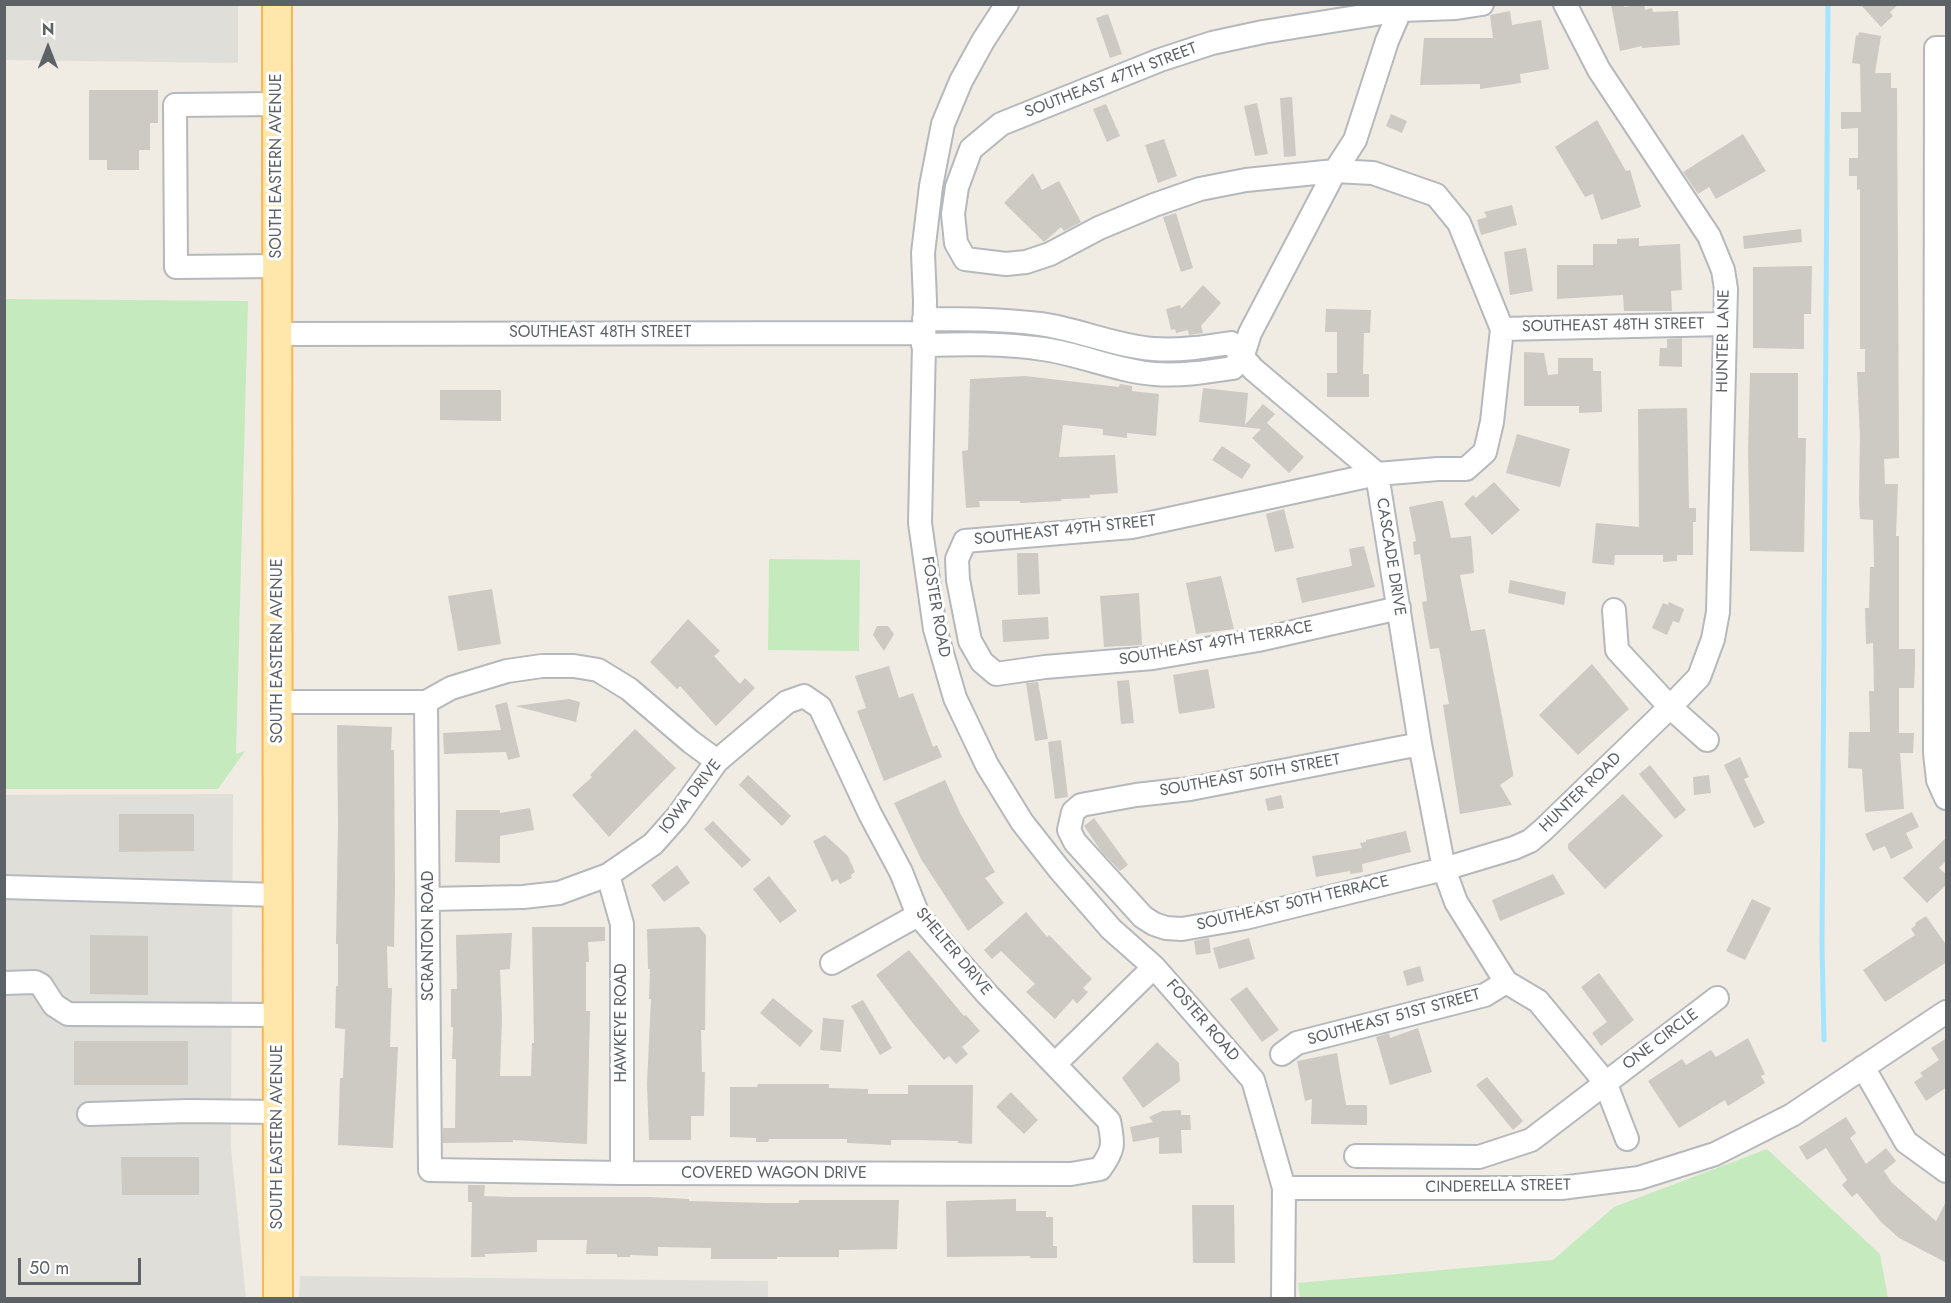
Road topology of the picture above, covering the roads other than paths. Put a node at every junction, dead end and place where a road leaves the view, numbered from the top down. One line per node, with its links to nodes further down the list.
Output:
1 (277, 4): 7 (main road, SOUTH EASTERN AVENUE)
2 (1007, 4): 12 (street, FOSTER ROAD)
3 (1482, 4): 5 (street, SOUTHEAST 47TH STREET)
4 (1565, 4): 10 (street, HUNTER LANE)
5 (1402, 7): 8 (street); 8 (street, SOUTHEAST 47TH STREET)
6 (1942, 48): 26 (street)
7 (277, 104): 9 (main road, SOUTH EASTERN AVENUE); 9 (street)
8 (1335, 171): 11 (street); 14 (street)
9 (277, 266): 13 (main road, SOUTH EASTERN AVENUE)
10 (1724, 324): 11 (street, SOUTHEAST 48TH STREET); 22 (street, HUNTER LANE)
11 (1502, 329): 15 (street)
12 (924, 332): 13 (street, SOUTHEAST 48TH STREET); 14 (street, SOUTHEAST 48TH STREET); 35 (street, FOSTER ROAD)
13 (277, 334): 20 (main road, SOUTH EASTERN AVENUE)
14 (1243, 355): 15 (street, CASCADE DRIVE)
15 (1377, 474): 16 (street, CASCADE DRIVE); 18 (street, SOUTHEAST 49TH STREET)
16 (1399, 608): 18 (street, SOUTHEAST 49TH TERRACE); 24 (street, CASCADE DRIVE)
17 (1614, 610): 22 (street)
18 (996, 674)
19 (804, 696): 25 (street, IOWA DRIVE); 33 (street, SHELTER DRIVE)
20 (278, 702): 21 (street); 31 (main road, SOUTH EASTERN AVENUE)
21 (426, 702): 25 (street); 32 (street, SCRANTON ROAD)
22 (1670, 707): 23 (street); 28 (street, HUNTER ROAD)
23 (1707, 740)
24 (1420, 744): 27 (street, SOUTHEAST 50TH STREET); 28 (street, CASCADE DRIVE)
25 (717, 761): 29 (street, IOWA DRIVE)
26 (1947, 798)
27 (1081, 806): 28 (street, SOUTHEAST 50TH TERRACE)
28 (1444, 869): 36 (street, CASCADE DRIVE)
29 (608, 875): 32 (street, IOWA DRIVE); 52 (street, HAWKEYE ROAD)
30 (4, 887): 31 (street)
31 (278, 895): 40 (main road, SOUTH EASTERN AVENUE)
32 (429, 899): 50 (street, SCRANTON ROAD)
33 (918, 915): 34 (street); 42 (street, SHELTER DRIVE)
34 (832, 963)
35 (1154, 967): 42 (street); 53 (street, FOSTER ROAD)
36 (1506, 982): 41 (street, SOUTHEAST 51ST STREET); 44 (street, CASCADE DRIVE)
37 (4, 983): 40 (street)
38 (1717, 998): 44 (street, ONE CIRCLE)
39 (1947, 1012): 43 (street, CINDERELLA STREET)
40 (278, 1015): 45 (main road, SOUTH EASTERN AVENUE)
41 (1282, 1054)
42 (1055, 1065): 48 (street, SHELTER DRIVE)
43 (1863, 1067): 51 (street); 53 (street, CINDERELLA STREET)
44 (1605, 1082): 47 (street, CASCADE DRIVE); 49 (street, ONE CIRCLE)
45 (278, 1112): 46 (street); 54 (main road, SOUTH EASTERN AVENUE)
46 (89, 1114)
47 (1627, 1139)
48 (1111, 1155): 52 (street, COVERED WAGON DRIVE)
49 (1356, 1156)
50 (430, 1170): 52 (street, COVERED WAGON DRIVE)
51 (1947, 1171)
52 (622, 1173)
53 (1284, 1188): 55 (street, FOSTER ROAD)
54 (278, 1299)
55 (1283, 1299)

